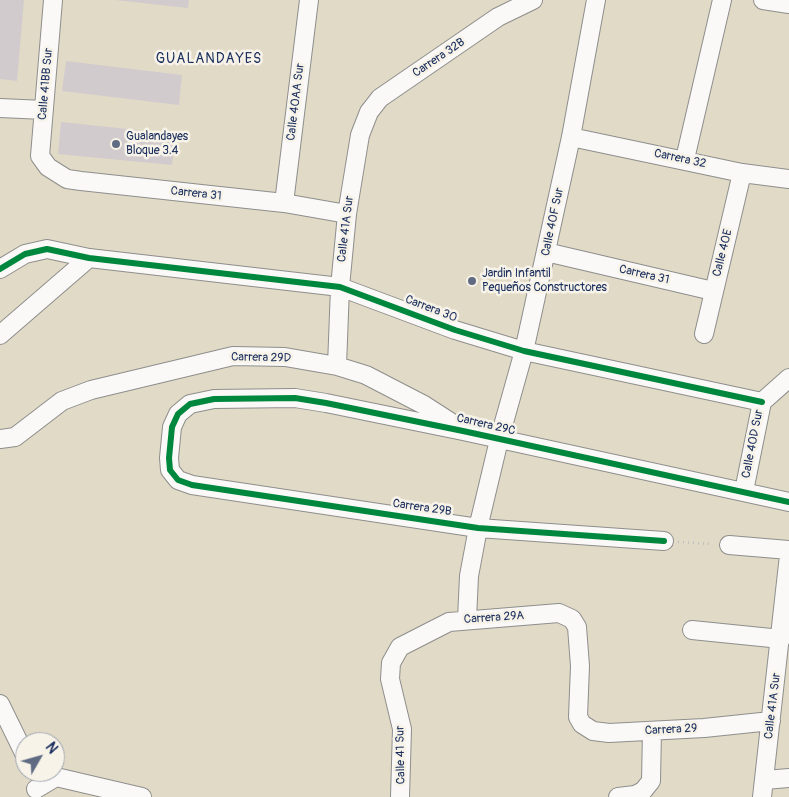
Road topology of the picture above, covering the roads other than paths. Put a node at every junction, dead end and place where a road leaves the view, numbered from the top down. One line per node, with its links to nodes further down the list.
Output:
1 (54, 0): 11 (street, Calle 41BB Sur)
2 (309, 0): 17 (street, Calle 40AA Sur)
3 (533, 0): 8 (street, Carrera 32B)
4 (596, 0): 12 (street, Calle 40F Sur)
5 (722, 0): 13 (street)
6 (763, 0): 7 (street)
7 (789, 4)
8 (498, 9): 9 (street, Carrera 32B)
9 (380, 98): 18 (street, Calle 41A Sur)
10 (0, 108): 11 (street)
11 (44, 110): 14 (street, Calle 41BB Sur)
12 (571, 137): 13 (street, Carrera 32); 19 (street, Calle 40F Sur)
13 (685, 159): 15 (street, Carrera 32)
14 (48, 167): 17 (street, Carrera 31)
15 (742, 173): 16 (street, Carrera 32); 23 (street, Calle 40E)
16 (789, 180)
17 (284, 203): 18 (street, Carrera 31)
18 (347, 214): 22 (street, Calle 41A Sur)
19 (546, 252): 23 (street, Carrera 31); 26 (street, Calle 40F Sur)
20 (89, 258): 21 (street, Carrera 30); 22 (street, Carrera 30); 25 (street)
21 (0, 269)
22 (340, 287): 26 (street, Carrera 30); 27 (street, Calle 41A Sur)
23 (713, 291): 24 (street, Calle 40E)
24 (704, 334)
25 (0, 335)
26 (524, 351): 29 (street, Carrera 30); 32 (street, Calle 40F Sur)
27 (337, 366): 30 (street, Carrera 29D); 31 (street, Carrera 29D)
28 (789, 378): 29 (street, Calle 40D Sur)
29 (762, 402): 34 (street, Calle 40D Sur)
30 (463, 431): 32 (street, Carrera 29C); 33 (street, Carrera 29C)
31 (0, 440)
32 (499, 440): 34 (street, Carrera 29C); 36 (street, Calle 40F Sur)
33 (178, 480): 36 (street, Carrera 29B)
34 (744, 491): 35 (street, Carrera 29C)
35 (789, 502)
36 (478, 528): 37 (street, Carrera 29B); 41 (street, Calle 40F Sur)
37 (664, 541)
38 (729, 545): 39 (street)
39 (789, 550)
40 (789, 555): 43 (street, Calle 41A Sur)
41 (467, 619): 44 (street, Carrera 29A); 46 (street, Carrera 29A)
42 (692, 630): 43 (street)
43 (781, 639): 47 (street, Calle 41A Sur)
44 (394, 655): 56 (street, Calle 41 Sur)
45 (0, 704): 49 (street)
46 (578, 717): 48 (street, Carrera 29)
47 (771, 721): 48 (street, Carrera 29); 54 (street, Calle 41A Sur)
48 (652, 731): 57 (street)
49 (15, 734)
50 (65, 778): 55 (street)
51 (789, 778): 54 (street)
52 (43, 782): 53 (street)
53 (36, 789)
54 (764, 789)
55 (142, 797)
56 (400, 797)
57 (618, 797)

